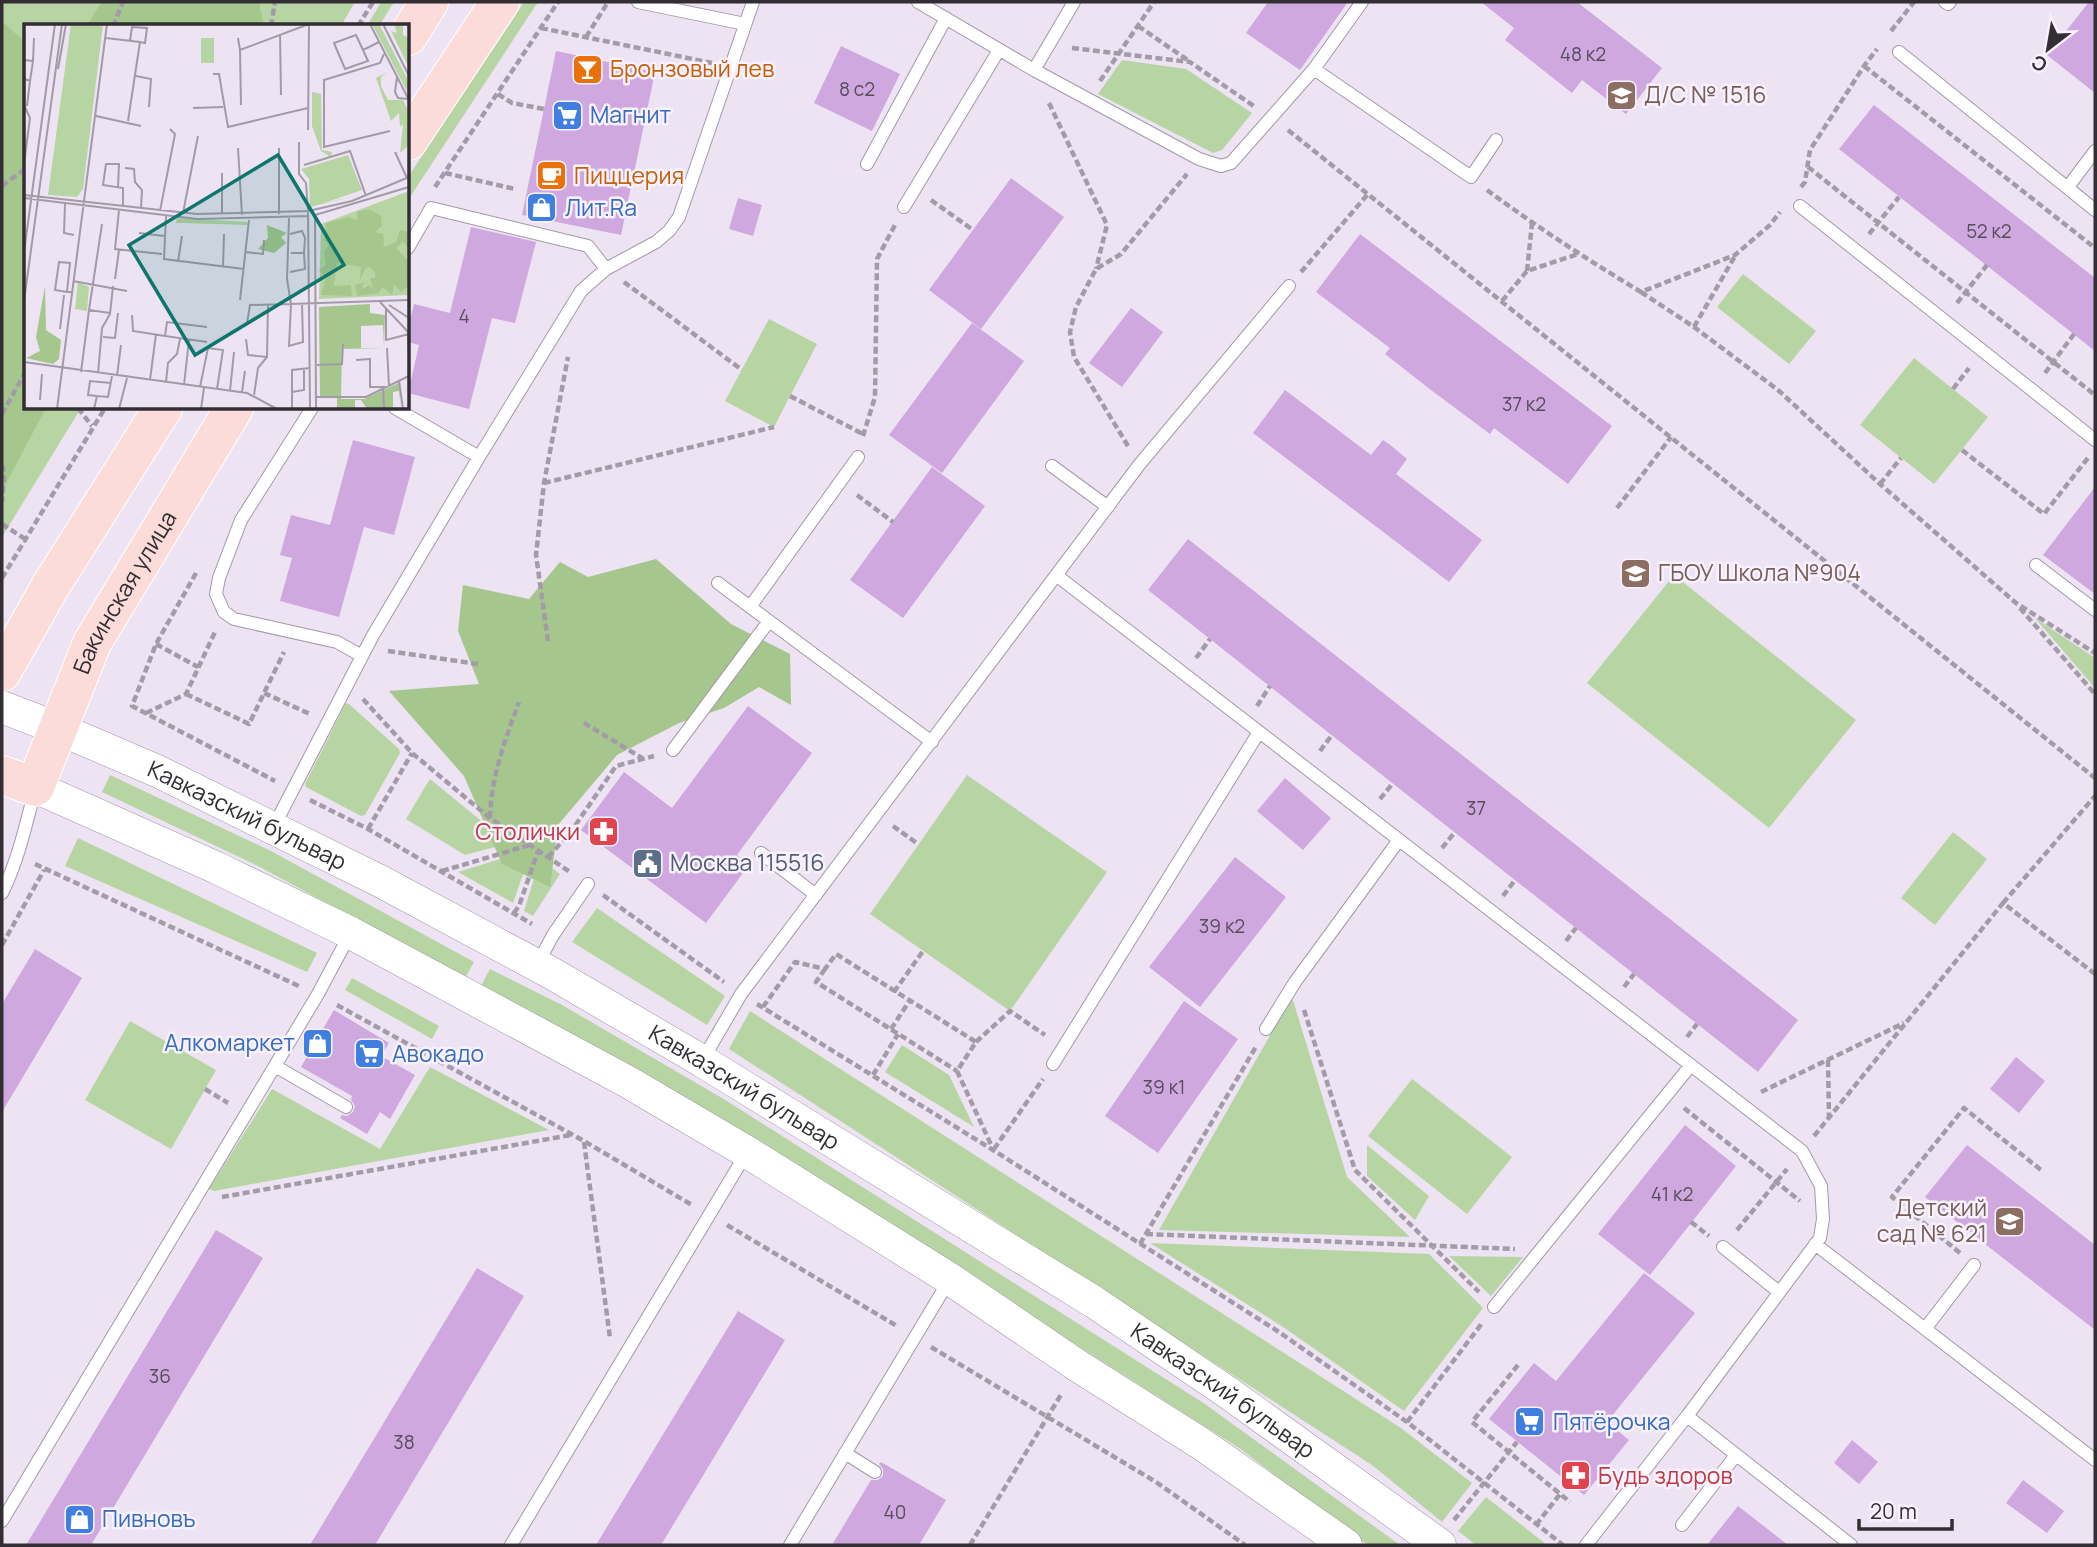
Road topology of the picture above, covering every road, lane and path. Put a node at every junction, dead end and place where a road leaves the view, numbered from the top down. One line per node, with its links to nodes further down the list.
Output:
1 (123, 2): 18 (path)
2 (275, 2): 19 (path)
3 (373, 2): 20 (path)
4 (429, 2): 24 (main road)
5 (500, 2): 41 (main road)
6 (558, 2): 23 (path)
7 (608, 2): 26 (path)
8 (638, 2): 21 (lane)
9 (753, 2): 21 (lane)
10 (918, 2): 17 (lane)
11 (1074, 2): 28 (lane)
12 (1154, 2): 22 (path)
13 (1362, 2): 35 (lane)
14 (1914, 2): 25 (path)
15 (1945, 2): 16 (lane)
16 (1950, 2)
17 (946, 18): 29 (lane); 45 (lane)
18 (115, 24)
19 (271, 24)
20 (359, 24)
21 (745, 24): 34 (lane)
22 (1138, 26): 31 (path); 32 (path)
23 (541, 28): 26 (path); 37 (path)
24 (410, 33)
25 (1889, 34)
26 (586, 37): 34 (path)
27 (1881, 44): 33 (path)
28 (1049, 45): 31 (path); 36 (lane)
29 (999, 50): 36 (lane); 52 (lane)
30 (1899, 52): 51 (lane)
31 (1119, 54): 32 (path); 38 (path)
32 (1190, 62): 40 (path)
33 (1864, 66): 46 (path); 65 (path)
34 (729, 67): 70 (lane)
35 (1314, 69): 40 (lane); 49 (lane)
36 (1034, 70): 38 (lane); 71 (path)
37 (498, 93): 39 (path); 48 (path)
38 (1088, 99): 44 (lane)
39 (544, 109)
40 (1271, 118): 44 (lane); 55 (path)
41 (410, 138)
42 (1496, 140): 49 (lane)
43 (2095, 152): 51 (lane)
44 (1199, 159): 71 (path)
45 (867, 164)
46 (1808, 167): 54 (path); 62 (path)
47 (24, 169): 50 (path)
48 (445, 173): 53 (path); 56 (path)
49 (1471, 177): 61 (path)
50 (2, 186)
51 (2068, 187): 60 (lane)
52 (915, 188): 59 (lane); 63 (path)
53 (516, 189)
54 (1796, 193)
55 (1368, 194): 73 (path); 76 (path)
56 (430, 195)
57 (1899, 197): 62 (path)
58 (1794, 205): 66 (lane); 68 (path)
59 (904, 208): 96 (path)
60 (2095, 210)
61 (1532, 223): 67 (path); 72 (path)
62 (1878, 223): 66 (path); 75 (path)
63 (973, 230)
64 (410, 245): 70 (lane)
65 (2095, 248)
66 (1856, 251): 77 (lane)
67 (1578, 254): 72 (path); 74 (path)
68 (1735, 255): 74 (path); 78 (path)
69 (1987, 265): 75 (path)
70 (606, 269): 82 (path); 101 (lane)
71 (1096, 269): 105 (path)
72 (1527, 271): 76 (path)
73 (1289, 286): 105 (lane)
74 (1642, 292): 78 (path)
75 (1965, 292): 77 (path); 81 (path)
76 (1502, 301): 97 (path)
77 (1943, 320): 84 (lane)
78 (1694, 327): 109 (path)
79 (2074, 334): 81 (path)
80 (570, 346): 108 (path)
81 (2054, 362): 84 (path); 85 (path)
82 (742, 369)
83 (24, 375): 93 (path)
84 (2032, 391): 98 (lane)
85 (2095, 395)
86 (790, 396): 96 (path)
87 (80, 410): 94 (path)
88 (104, 410): 94 (path)
89 (162, 410): 133 (main road)
90 (233, 410): 143 (main road, Бакинская улица)
91 (311, 410): 124 (lane)
92 (398, 410): 101 (lane)
93 (2, 414)
94 (93, 427): 115 (path)
95 (774, 427): 108 (path)
96 (864, 435): 102 (path)
97 (1671, 437): 112 (path); 149 (path)
98 (2095, 440)
99 (2095, 449): 100 (path)
100 (1962, 450)
101 (479, 457): 129 (lane)
102 (858, 457): 107 (lane)
103 (1900, 458): 109 (path)
104 (2, 464): 110 (path)
105 (1139, 464): 111 (lane)
106 (1052, 466): 111 (lane)
107 (839, 482): 113 (path); 122 (lane)
108 (544, 483): 127 (path)
109 (1880, 484): 121 (path)
110 (2, 502)
111 (1108, 507): 118 (lane)
112 (1617, 508)
113 (893, 522)
114 (2, 524): 115 (path)
115 (25, 539): 119 (path)
116 (2036, 565): 123 (lane)
117 (197, 573): 128 (path)
118 (1056, 575): 144 (lane); 145 (lane)
119 (2, 578)
120 (718, 583): 122 (lane)
121 (2016, 603): 130 (path); 137 (path)
122 (750, 607): 125 (lane)
123 (2095, 610)
124 (224, 612): 126 (lane); 132 (path)
125 (769, 621): 145 (lane); 146 (lane)
126 (294, 632): 129 (lane); 135 (path)
127 (548, 641)
128 (156, 644): 132 (path); 140 (path)
129 (364, 652): 131 (path); 134 (lane)
130 (2095, 653)
131 (478, 664)
132 (198, 667): 136 (path)
133 (2, 672)
134 (348, 683): 141 (lane); 147 (path)
135 (264, 693): 136 (path); 141 (path)
136 (186, 694): 140 (path)
137 (2095, 694)
138 (519, 702): 154 (path)
139 (2, 707): 143 (street, Кавказский бульвар)
140 (146, 713): 151 (path)
141 (327, 722): 151 (lane)
142 (584, 723): 148 (path)
143 (59, 729): 150 (main road, Бакинская улица); 155 (street, Кавказский бульвар)
144 (1259, 732): 157 (lane); 194 (lane)
145 (932, 742): 153 (lane)
146 (673, 750): 148 (path)
147 (412, 753): 154 (path); 156 (path)
148 (642, 759): 162 (path)
149 (2095, 778)
150 (19, 781): 169 (lane); 174 (street)
151 (292, 790): 155 (lane); 156 (path)
152 (2095, 796): 171 (path)
153 (877, 815): 158 (path); 170 (lane)
154 (490, 818): 159 (path)
155 (273, 828): 177 (street, Кавказский бульвар)
156 (368, 829): 164 (path)
157 (1399, 840): 180 (lane); 195 (lane)
158 (918, 844)
159 (530, 845): 160 (path); 164 (path)
160 (538, 851): 162 (path); 172 (path)
161 (761, 853): 170 (lane)
162 (548, 857): 165 (path)
163 (44, 870): 175 (path)
164 (441, 872): 172 (path)
165 (570, 872): 167 (path); 168 (path)
166 (54, 874): 183 (path)
167 (563, 883)
168 (588, 884): 177 (lane); 182 (path)
169 (2, 893)
170 (816, 895): 182 (lane)
171 (2004, 903): 179 (path); 186 (path)
172 (514, 913): 173 (path)
173 (534, 926)
174 (351, 933): 183 (lane); 207 (street)
175 (2, 945)
176 (922, 951): 181 (path)
177 (537, 966): 193 (street, Кавказский бульвар)
178 (825, 969): 181 (path); 185 (path); 187 (path)
179 (2095, 974)
180 (1295, 982): 188 (lane); 217 (path)
181 (894, 992): 184 (path)
182 (741, 994): 185 (path); 193 (lane)
183 (318, 995): 196 (lane); 203 (path)
184 (910, 1000): 187 (path); 191 (path)
185 (762, 1008): 198 (path)
186 (1908, 1021): 192 (path); 202 (path)
187 (891, 1029): 189 (path)
188 (1266, 1029): 214 (path)
189 (898, 1034): 197 (path); 198 (path)
190 (1049, 1038): 191 (path)
191 (976, 1042): 197 (path)
192 (1828, 1059): 200 (path); 202 (path)
193 (702, 1061): 245 (street, Кавказский бульвар)
194 (1053, 1064): 205 (path)
195 (1691, 1065): 199 (lane); 200 (lane)
196 (275, 1066): 201 (lane); 210 (lane)
197 (957, 1071): 205 (path)
198 (873, 1075): 205 (path)
199 (1667, 1094): 209 (path); 219 (lane)
200 (1739, 1102): 206 (lane)
201 (346, 1107)
202 (1829, 1118): 206 (path)
203 (572, 1135): 204 (path); 210 (path)
204 (584, 1141): 211 (path); 226 (path)
205 (993, 1150): 215 (path)
206 (1802, 1151): 209 (path); 212 (lane)
207 (747, 1152): 211 (lane); 221 (street)
208 (2041, 1170): 220 (path)
209 (1776, 1182): 212 (path); 218 (path)
210 (199, 1192): 241 (lane)
211 (708, 1214): 225 (path); 226 (lane)
212 (1823, 1219): 216 (lane)
213 (1691, 1222): 218 (path)
214 (1146, 1234): 215 (path); 217 (path)
215 (1140, 1244): 231 (path)
216 (1815, 1244): 222 (lane); 224 (lane)
217 (1432, 1245): 219 (path); 223 (path)
218 (1723, 1247): 222 (lane)
219 (1541, 1250): 223 (lane)
220 (1974, 1265): 224 (lane)
221 (950, 1279): 225 (lane); 228 (street)
222 (1779, 1292): 229 (lane)
223 (1494, 1307): 231 (path)
224 (1925, 1329): 236 (lane)
225 (915, 1337): 230 (path); 234 (lane)
226 (624, 1357): 246 (lane)
227 (1518, 1365): 233 (path)
228 (1078, 1366): 230 (path); 244 (street)
229 (1687, 1416): 235 (lane); 251 (lane)
230 (1047, 1417): 248 (path); 249 (path)
231 (1407, 1422): 238 (path)
232 (1517, 1442): 233 (path)
233 (1508, 1452): 238 (path); 239 (path)
234 (845, 1453): 237 (lane); 247 (lane)
235 (1737, 1455): 243 (lane); 252 (lane)
236 (2095, 1461)
237 (875, 1472)
238 (1484, 1483): 242 (path); 245 (path)
239 (1560, 1494): 240 (path); 242 (path)
240 (1570, 1502)
241 (2, 1521)
242 (1536, 1525): 250 (path)
243 (1682, 1525)
244 (1337, 1543)
245 (1438, 1544)
246 (511, 1545)
247 (790, 1545)
248 (970, 1545)
249 (1245, 1545)
250 (1563, 1545)
251 (1586, 1545)
252 (1851, 1545)

